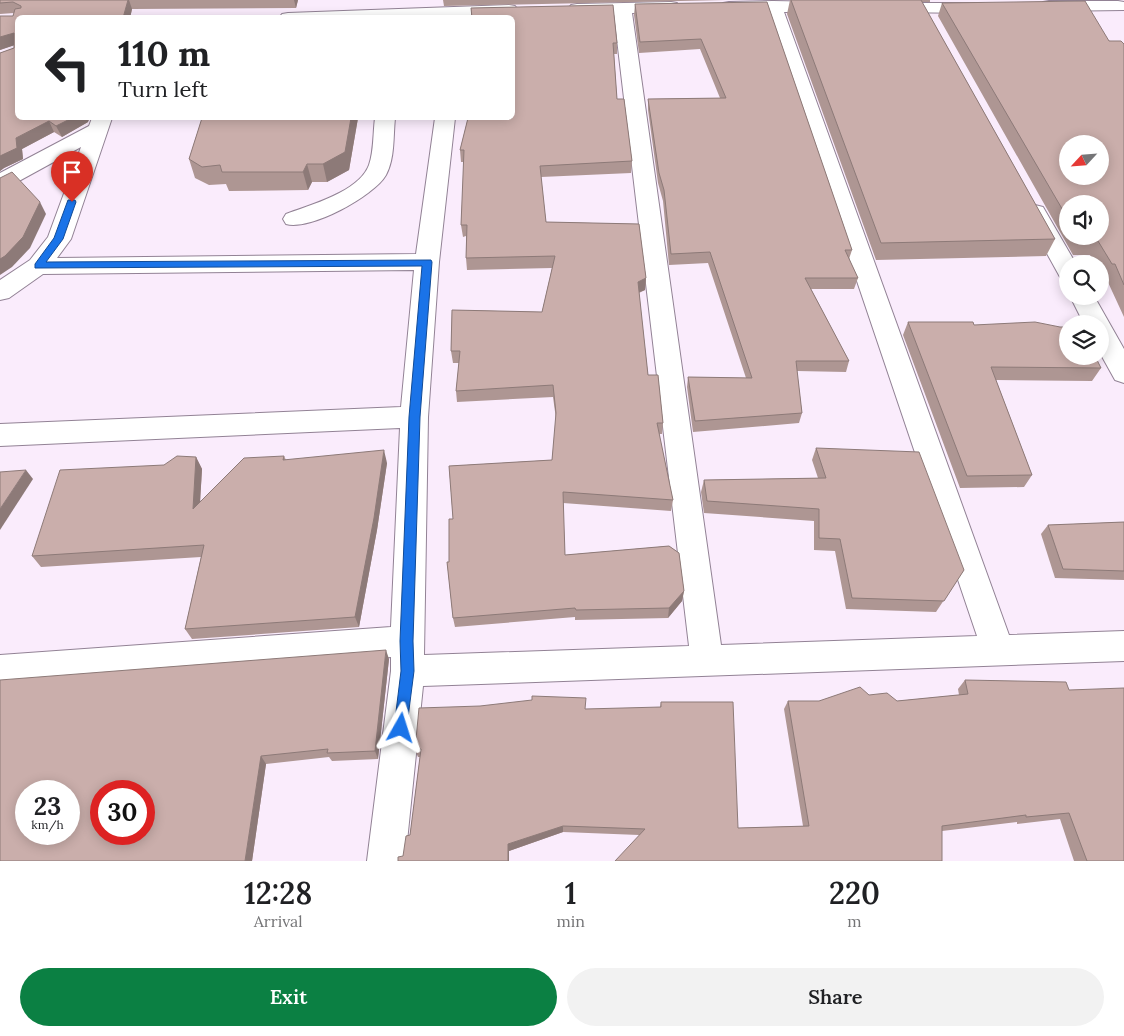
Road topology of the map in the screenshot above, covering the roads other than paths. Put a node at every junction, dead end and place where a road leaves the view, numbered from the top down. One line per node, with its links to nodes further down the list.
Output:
1 (414, 0): 13 (street)
2 (773, 6): 6 (street); 9 (street); 30 (street)
3 (1035, 6): 4 (street)
4 (1119, 6)
5 (688, 7): 8 (street)
6 (716, 7)
7 (998, 7): 10 (street)
8 (622, 8): 11 (street); 32 (street)
9 (843, 8)
10 (873, 8)
11 (564, 9)
12 (525, 10): 14 (street)
13 (397, 15)
14 (458, 15)
15 (384, 120): 20 (street)
16 (445, 120): 22 (street)
17 (100, 124): 18 (street); 23 (street)
18 (0, 182)
19 (1024, 192): 21 (street)
20 (294, 220)
21 (1059, 255)
22 (427, 262): 23 (street); 27 (street)
23 (38, 266): 24 (street)
24 (0, 292)
25 (1109, 346): 26 (street)
26 (1124, 373)
27 (414, 417): 28 (street); 31 (street)
28 (0, 435)
29 (1124, 646): 30 (street)
30 (998, 650): 32 (street)
31 (407, 656): 32 (street); 33 (street); 34 (street)
32 (708, 661)
33 (0, 671)
34 (386, 861)

